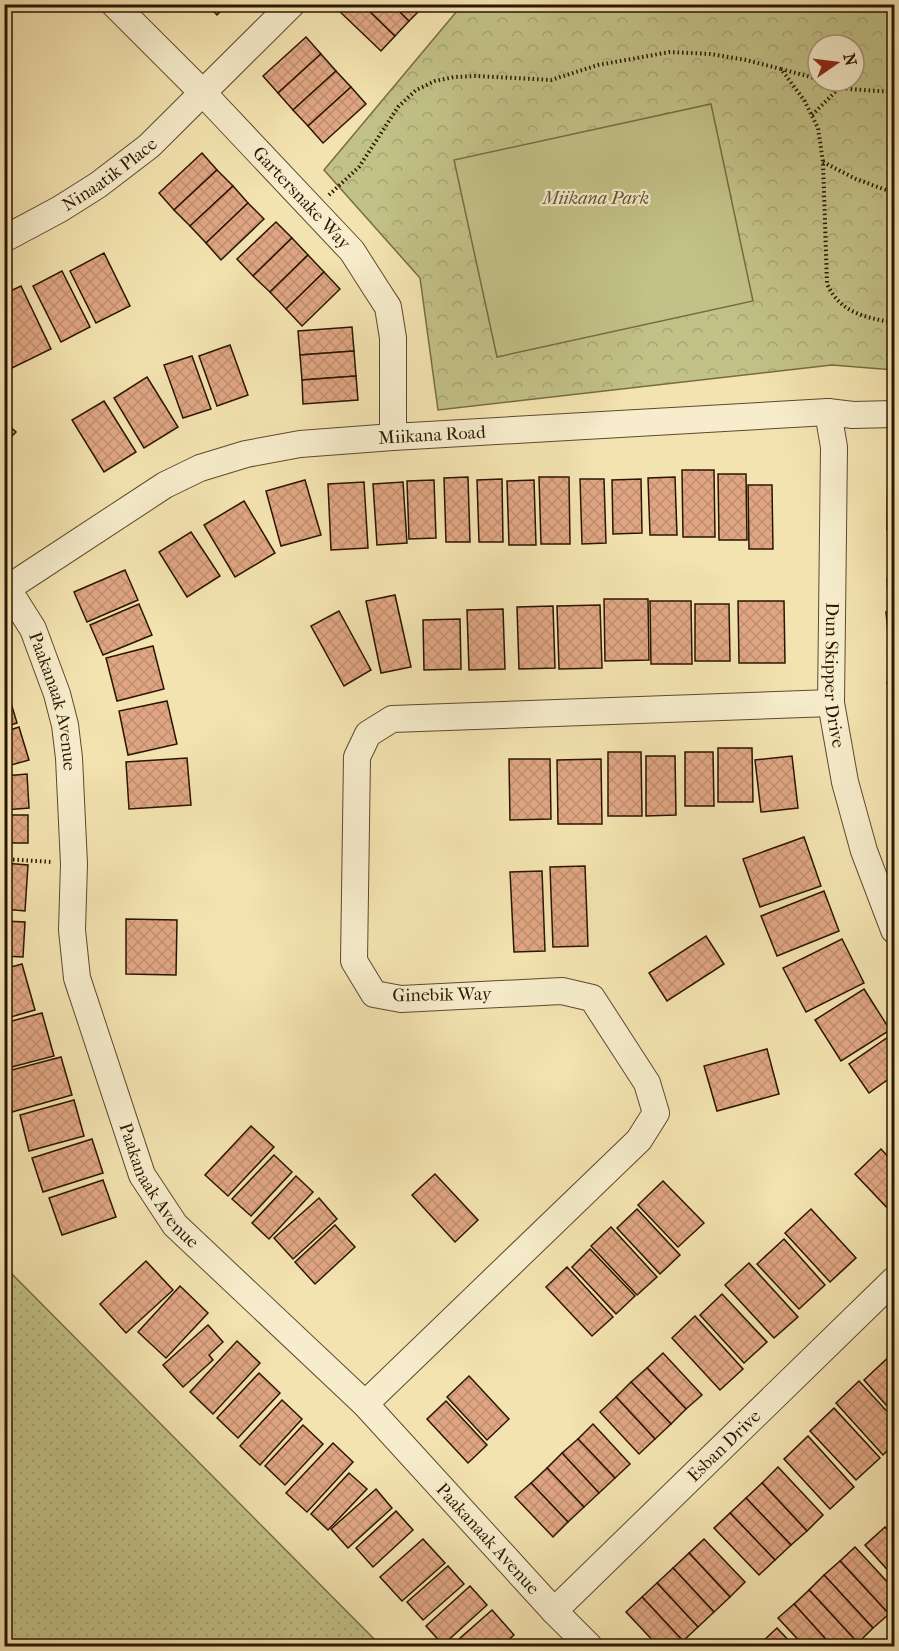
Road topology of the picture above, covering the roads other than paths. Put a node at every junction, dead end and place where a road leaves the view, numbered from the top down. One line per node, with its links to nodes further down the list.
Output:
1 (114, 4): 3 (street, Gartersnake Way)
2 (292, 4): 3 (street, Ninaatik Place)
3 (203, 93): 4 (street, Ninaatik Place); 7 (street, Gartersnake Way)
4 (4, 239)
5 (828, 412): 6 (street, Miikana Road); 7 (street, Miikana Road); 9 (street, Dun Skipper Drive)
6 (894, 414)
7 (393, 437): 8 (street, Miikana Road)
8 (6, 585): 12 (street, Paakanaak Avenue)
9 (831, 703): 10 (street, Dun Skipper Drive); 12 (street, Ginebik Way)
10 (894, 930)
11 (894, 1280): 13 (street, Esban Drive)
12 (365, 1404): 13 (street, Paakanaak Avenue)
13 (554, 1611): 14 (street, Paakanaak Avenue)
14 (589, 1647)

